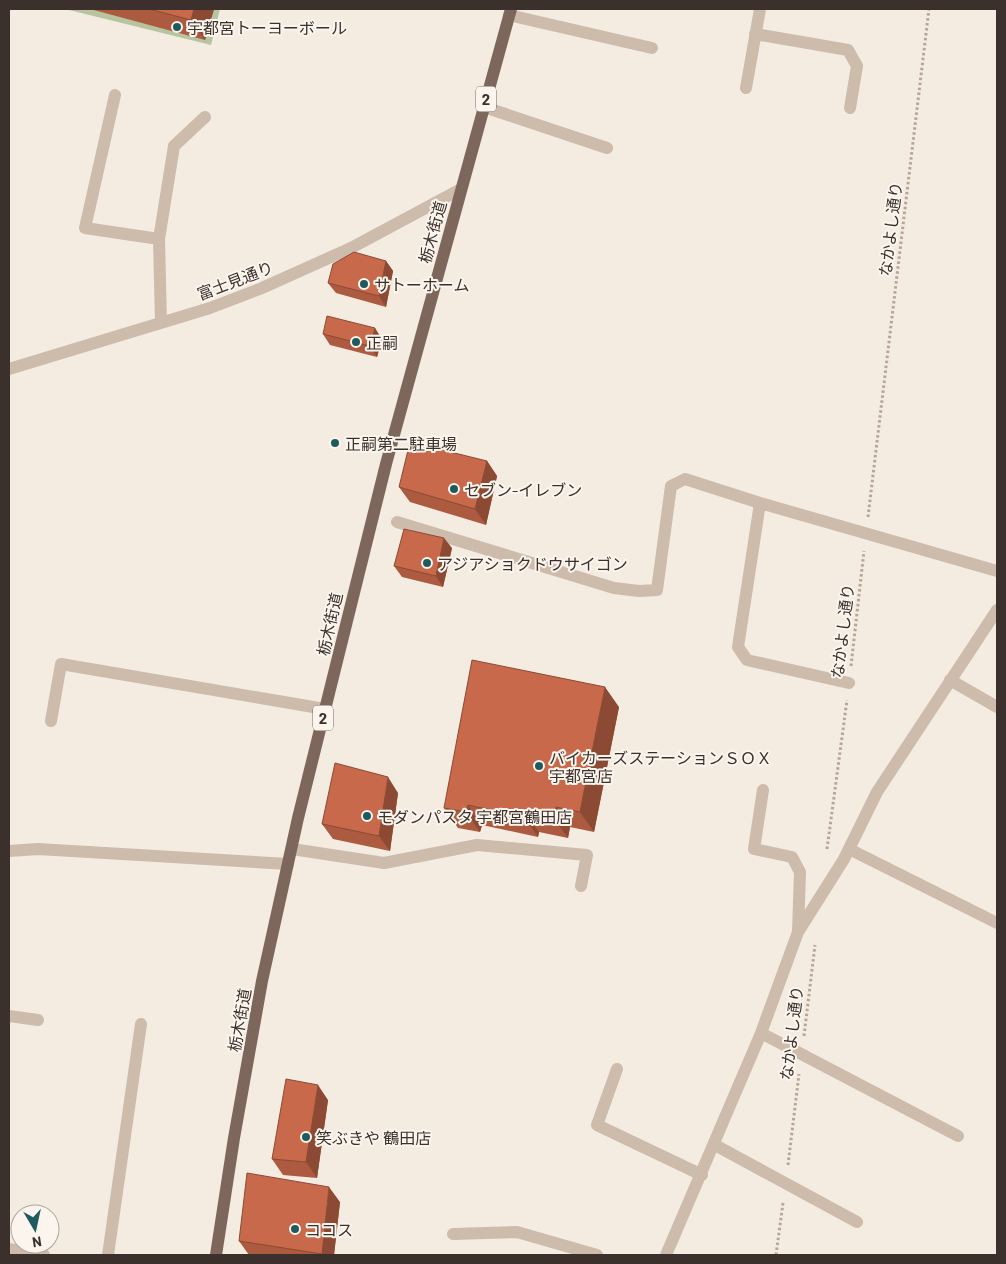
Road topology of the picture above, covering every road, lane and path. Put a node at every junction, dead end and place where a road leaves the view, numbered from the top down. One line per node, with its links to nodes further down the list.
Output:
1 (760, 9): 4 (street)
2 (929, 9): 18 (path, なかよし通り)
3 (510, 12): 5 (street); 8 (main road, 栃木街道 / 2)
4 (755, 34): 6 (street); 9 (street)
5 (652, 48)
6 (746, 88)
7 (115, 95): 13 (street)
8 (484, 107): 11 (street); 12 (main road, 栃木街道 / 2)
9 (850, 108)
10 (205, 117): 13 (street)
11 (607, 148)
12 (460, 189): 14 (street, 富士見通り); 24 (main road, 栃木街道 / 2)
13 (159, 239): 14 (street)
14 (160, 323): 15 (street, 富士見通り)
15 (9, 369)
16 (760, 503): 17 (street); 18 (street); 22 (street)
17 (397, 522)
18 (866, 533): 19 (street); 22 (path, なかよし通り)
19 (997, 571)
20 (997, 610): 21 (street)
21 (950, 680): 23 (street); 28 (street)
22 (849, 683): 30 (path, なかよし通り)
23 (997, 707)
24 (325, 709): 25 (street); 27 (main road, 栃木街道 / 2)
25 (52, 721)
26 (763, 790): 34 (street)
27 (292, 849): 31 (main road, 栃木街道 / 2); 32 (street)
28 (849, 849): 33 (street); 34 (street)
29 (9, 851): 31 (street)
30 (826, 859)
31 (288, 864): 52 (main road, 栃木街道 / 2)
32 (581, 886)
33 (997, 923)
34 (798, 932): 39 (street)
35 (816, 937): 40 (path, なかよし通り)
36 (9, 1016): 37 (street)
37 (38, 1020)
38 (141, 1024): 51 (street)
39 (761, 1033): 40 (street); 43 (street)
40 (802, 1054): 42 (street); 45 (path, なかよし通り)
41 (617, 1069): 44 (street)
42 (958, 1136)
43 (715, 1145): 44 (street); 45 (street)
44 (702, 1175): 49 (street)
45 (786, 1182): 46 (street); 54 (path, なかよし通り)
46 (857, 1222)
47 (453, 1234): 53 (street)
48 (9, 1249): 50 (street)
49 (671, 1254)
50 (44, 1255)
51 (108, 1255)
52 (216, 1255)
53 (597, 1255)
54 (776, 1255)

